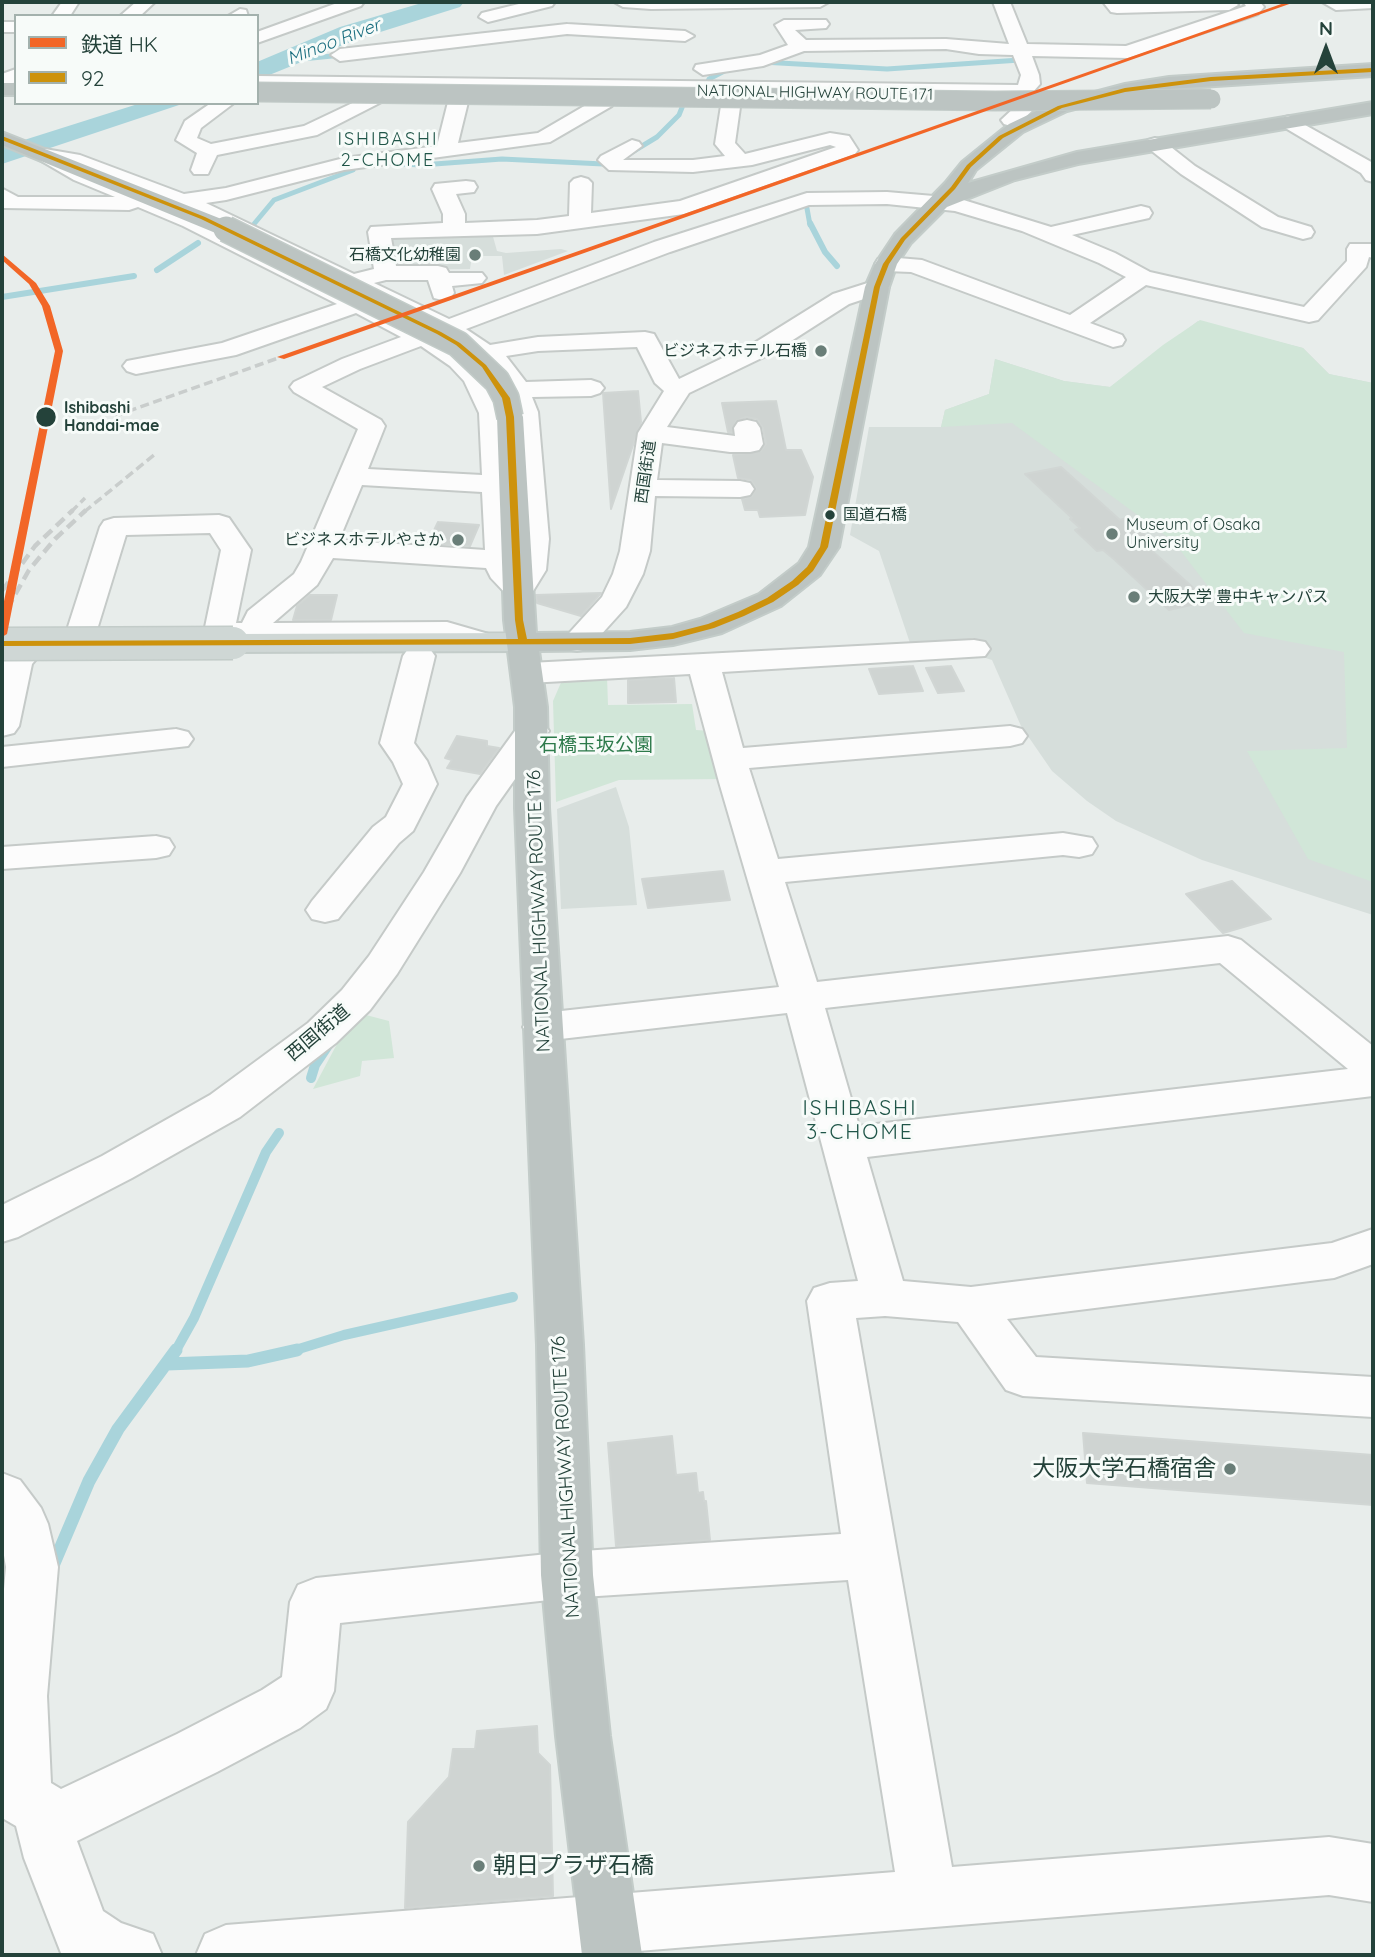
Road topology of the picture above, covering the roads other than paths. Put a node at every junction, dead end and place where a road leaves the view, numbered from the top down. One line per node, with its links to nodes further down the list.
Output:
1 (146, 2): 14 (street)
2 (355, 2): 20 (street)
3 (546, 2): 15 (street)
4 (623, 2): 10 (street)
5 (824, 2): 13 (street)
6 (1002, 2): 21 (street)
7 (1112, 2): 11 (street)
8 (1331, 2): 9 (street)
9 (1373, 3)
10 (651, 4): 13 (street); 17 (street)
11 (1187, 4): 12 (street)
12 (1252, 6): 21 (street)
13 (721, 8)
14 (131, 14)
15 (468, 22): 19 (street); 22 (street)
16 (820, 24): 23 (street)
17 (608, 25): 18 (street); 19 (street); 28 (street)
18 (681, 30)
19 (488, 36): 24 (street); 28 (street)
20 (259, 37)
21 (1018, 42): 23 (street); 30 (street)
22 (411, 46): 24 (street); 28 (street); 29 (street)
23 (802, 46): 38 (street)
24 (391, 48): 25 (street)
25 (340, 55)
26 (564, 67): 38 (street)
27 (1373, 70): 43 (highway)
28 (457, 76): 32 (street); 38 (street); 40 (street); 49 (street)
29 (344, 83): 32 (street); 33 (street)
30 (1026, 83): 35 (street); 36 (street); 45 (street)
31 (1373, 83): 37 (highway, NATIONAL HIGHWAY ROUTE 171)
32 (411, 84): 40 (street)
33 (259, 88): 37 (highway, NATIONAL HIGHWAY ROUTE 171, bridge); 40 (street)
34 (744, 89): 35 (street); 36 (street); 38 (street); 38 (street); 52 (street)
35 (877, 90): 36 (street)
36 (958, 90)
37 (1208, 95): 39 (highway, NATIONAL HIGHWAY ROUTE 171)
38 (615, 96): 49 (street)
39 (1264, 96)
40 (378, 97): 50 (street)
41 (221, 105): 50 (street)
42 (1373, 108): 44 (highway)
43 (1033, 119): 45 (street)
44 (1289, 122): 47 (highway); 56 (street)
45 (1006, 128): 54 (highway)
46 (7, 140): 51 (highway, NATIONAL HIGHWAY ROUTE 176)
47 (1155, 144): 55 (highway); 63 (street)
48 (632, 146): 53 (street)
49 (446, 150): 61 (street)
50 (208, 151): 61 (street)
51 (43, 154): 61 (street); 62 (street); 70 (highway, NATIONAL HIGHWAY ROUTE 176)
52 (740, 161): 53 (street); 59 (street)
53 (693, 166): 59 (street)
54 (970, 166): 55 (highway); 64 (highway)
55 (1008, 176): 64 (highway)
56 (1373, 176)
57 (581, 183): 68 (street)
58 (466, 187): 71 (street)
59 (708, 198): 68 (street)
60 (6, 200): 62 (street)
61 (189, 200): 70 (street)
62 (142, 202): 70 (street)
63 (1240, 203): 66 (street); 72 (street)
64 (939, 204): 73 (street); 77 (highway); 82 (street)
65 (486, 206): 69 (street)
66 (1218, 210)
67 (1142, 213): 73 (street)
68 (580, 222): 69 (street)
69 (483, 229): 71 (street)
70 (227, 230): 75 (street); 76 (street); 90 (highway, NATIONAL HIGHWAY ROUTE 176, bridge)
71 (454, 231): 80 (street)
72 (1303, 232)
73 (1049, 234): 78 (street)
74 (1373, 251): 78 (street)
75 (294, 253): 76 (street); 80 (street)
76 (269, 261): 80 (street)
77 (881, 275): 81 (street); 88 (street, 西国街道); 102 (highway)
78 (1142, 277): 81 (street)
79 (474, 278): 80 (street)
80 (361, 288): 82 (street); 86 (street)
81 (1072, 324): 83 (street)
82 (435, 333): 84 (street); 85 (street); 93 (street)
83 (1112, 340)
84 (487, 353): 85 (street); 88 (street); 90 (street)
85 (459, 361): 89 (street)
86 (136, 366)
87 (591, 388): 90 (street)
88 (680, 388): 92 (street, 西国街道)
89 (482, 390): 90 (street); 94 (street)
90 (514, 397): 99 (highway, NATIONAL HIGHWAY ROUTE 176)
91 (747, 428): 92 (street)
92 (659, 434): 95 (street, 西国街道)
93 (352, 476): 94 (street); 97 (street)
94 (495, 484): 98 (street)
95 (651, 488): 96 (street); 102 (street, 西国街道)
96 (740, 489)
97 (321, 548): 98 (street); 101 (street)
98 (500, 560): 99 (street)
99 (519, 590): 105 (highway, NATIONAL HIGHWAY ROUTE 176)
100 (81, 633): 101 (street); 101 (street); 103 (street)
101 (236, 635): 103 (main road, bridge); 105 (main road)
102 (577, 642): 105 (highway)
103 (14, 646): 106 (street); 108 (street)
104 (974, 649): 107 (street)
105 (511, 652): 106 (street); 107 (street); 109 (highway, NATIONAL HIGHWAY ROUTE 176)
106 (419, 656): 118 (street)
107 (704, 665): 113 (street)
108 (2, 726)
109 (532, 731): 120 (highway, NATIONAL HIGHWAY ROUTE 176); 124 (street, 西国街道)
110 (1010, 736): 113 (street)
111 (176, 740): 112 (street)
112 (2, 757)
113 (730, 759): 117 (street)
114 (1079, 846): 117 (street)
115 (156, 847): 116 (street)
116 (2, 858)
117 (765, 872): 119 (street)
118 (325, 910)
119 (802, 997): 120 (street); 121 (street); 123 (street)
120 (543, 1027): 131 (highway, NATIONAL HIGHWAY ROUTE 176)
121 (1373, 1068)
122 (1373, 1081): 123 (street)
123 (842, 1144): 126 (street)
124 (2, 1225)
125 (1373, 1246): 127 (street)
126 (885, 1298): 127 (street); 130 (street)
127 (971, 1305): 128 (street)
128 (1373, 1397)
129 (2, 1494): 132 (street)
130 (870, 1555): 131 (street); 134 (street)
131 (567, 1575): 132 (street); 135 (highway, NATIONAL HIGHWAY ROUTE 176)
132 (44, 1827): 136 (street)
133 (1373, 1873): 134 (street)
134 (928, 1898): 135 (street)
135 (610, 1939): 137 (street)
136 (132, 1955)
137 (226, 1955)

